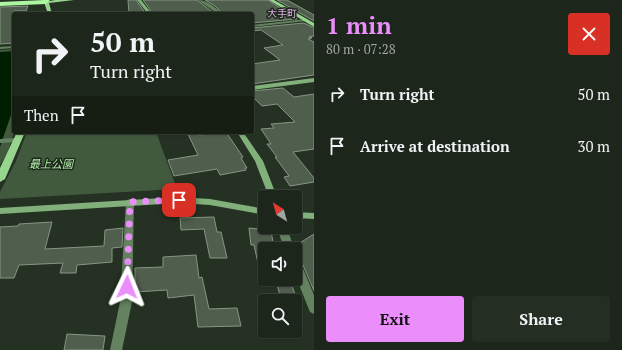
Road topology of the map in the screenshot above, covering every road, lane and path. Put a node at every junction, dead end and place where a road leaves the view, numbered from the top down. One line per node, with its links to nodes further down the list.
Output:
1 (72, 0): 5 (main road)
2 (139, 0): 8 (street)
3 (200, 0): 9 (street)
4 (271, 0): 10 (main road)
5 (47, 1): 6 (highway); 7 (main road)
6 (0, 4)
7 (50, 12)
8 (148, 12)
9 (218, 12)
10 (306, 20): 11 (main road); 12 (street)
11 (314, 25)
12 (254, 26)
13 (12, 47): 14 (street)
14 (0, 48)
15 (314, 80): 16 (street)
16 (254, 88)
17 (241, 134): 21 (street)
18 (19, 136): 19 (street); 20 (main road)
19 (0, 141)
20 (0, 179)
21 (270, 190)
22 (130, 202): 23 (street); 24 (street); 29 (street)
23 (0, 211)
24 (258, 211)
25 (302, 215): 26 (street)
26 (314, 216)
27 (302, 279): 28 (street)
28 (314, 308)
29 (116, 350)

